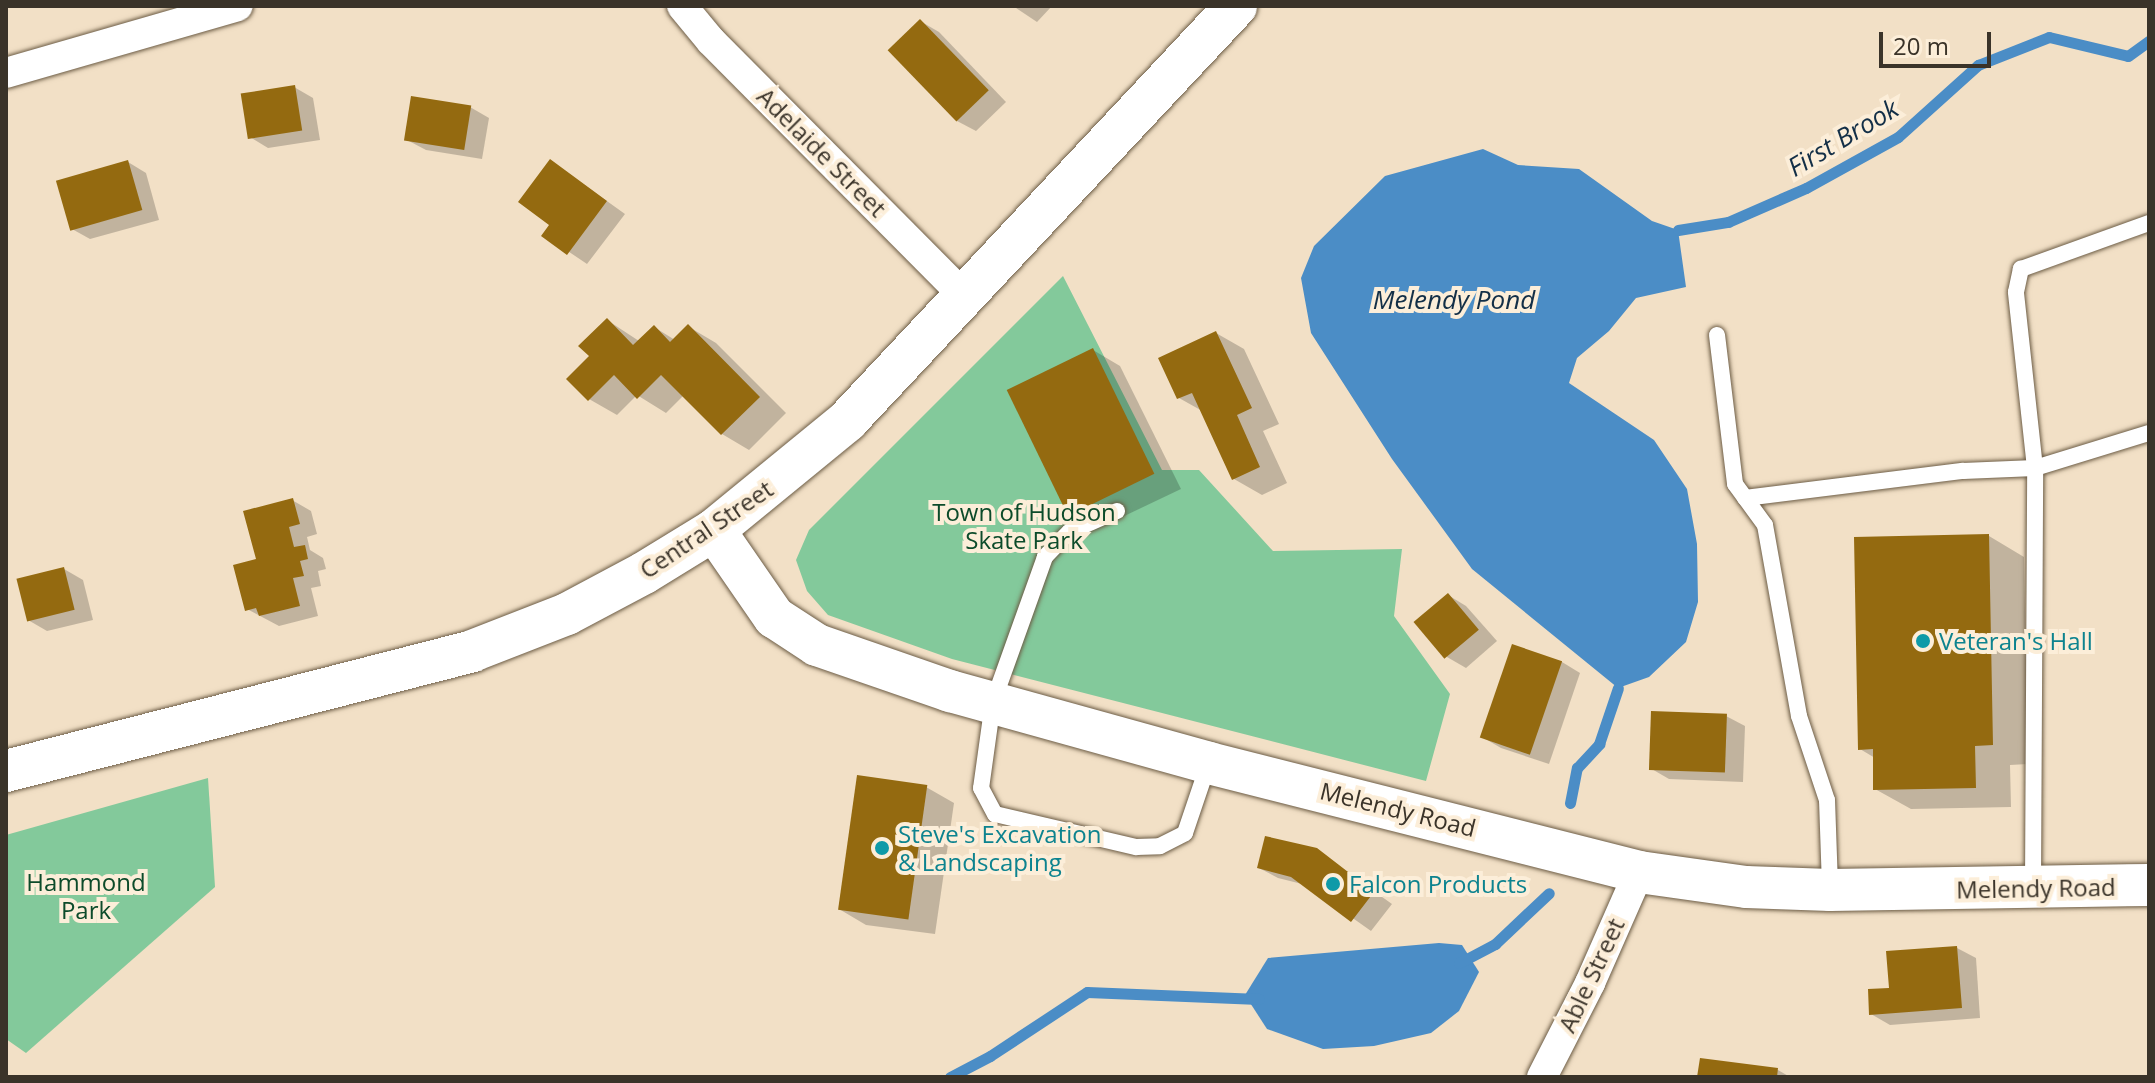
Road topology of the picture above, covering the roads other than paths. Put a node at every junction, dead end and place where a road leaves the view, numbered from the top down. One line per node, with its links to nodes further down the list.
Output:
1 (238, 6): 4 (street)
2 (681, 6): 6 (street, Adelaide Street)
3 (1236, 6): 6 (street, Central Street)
4 (6, 73)
5 (2149, 223): 9 (lane)
6 (964, 296): 12 (street, Central Street)
7 (1717, 335): 10 (lane)
8 (2149, 433): 9 (lane)
9 (2035, 468): 10 (lane); 19 (lane)
10 (1745, 498): 18 (lane)
11 (1117, 511): 13 (lane)
12 (714, 530): 13 (street, Melendy Road); 15 (street, Central Street)
13 (993, 702): 14 (street, Melendy Road); 14 (lane)
14 (1209, 763): 16 (street, Melendy Road)
15 (6, 771)
16 (1639, 872): 18 (street, Melendy Road); 20 (street, Able Street)
17 (2149, 885): 19 (street, Melendy Road)
18 (1830, 890): 19 (street, Melendy Road)
19 (2033, 890)
20 (1542, 1077)

